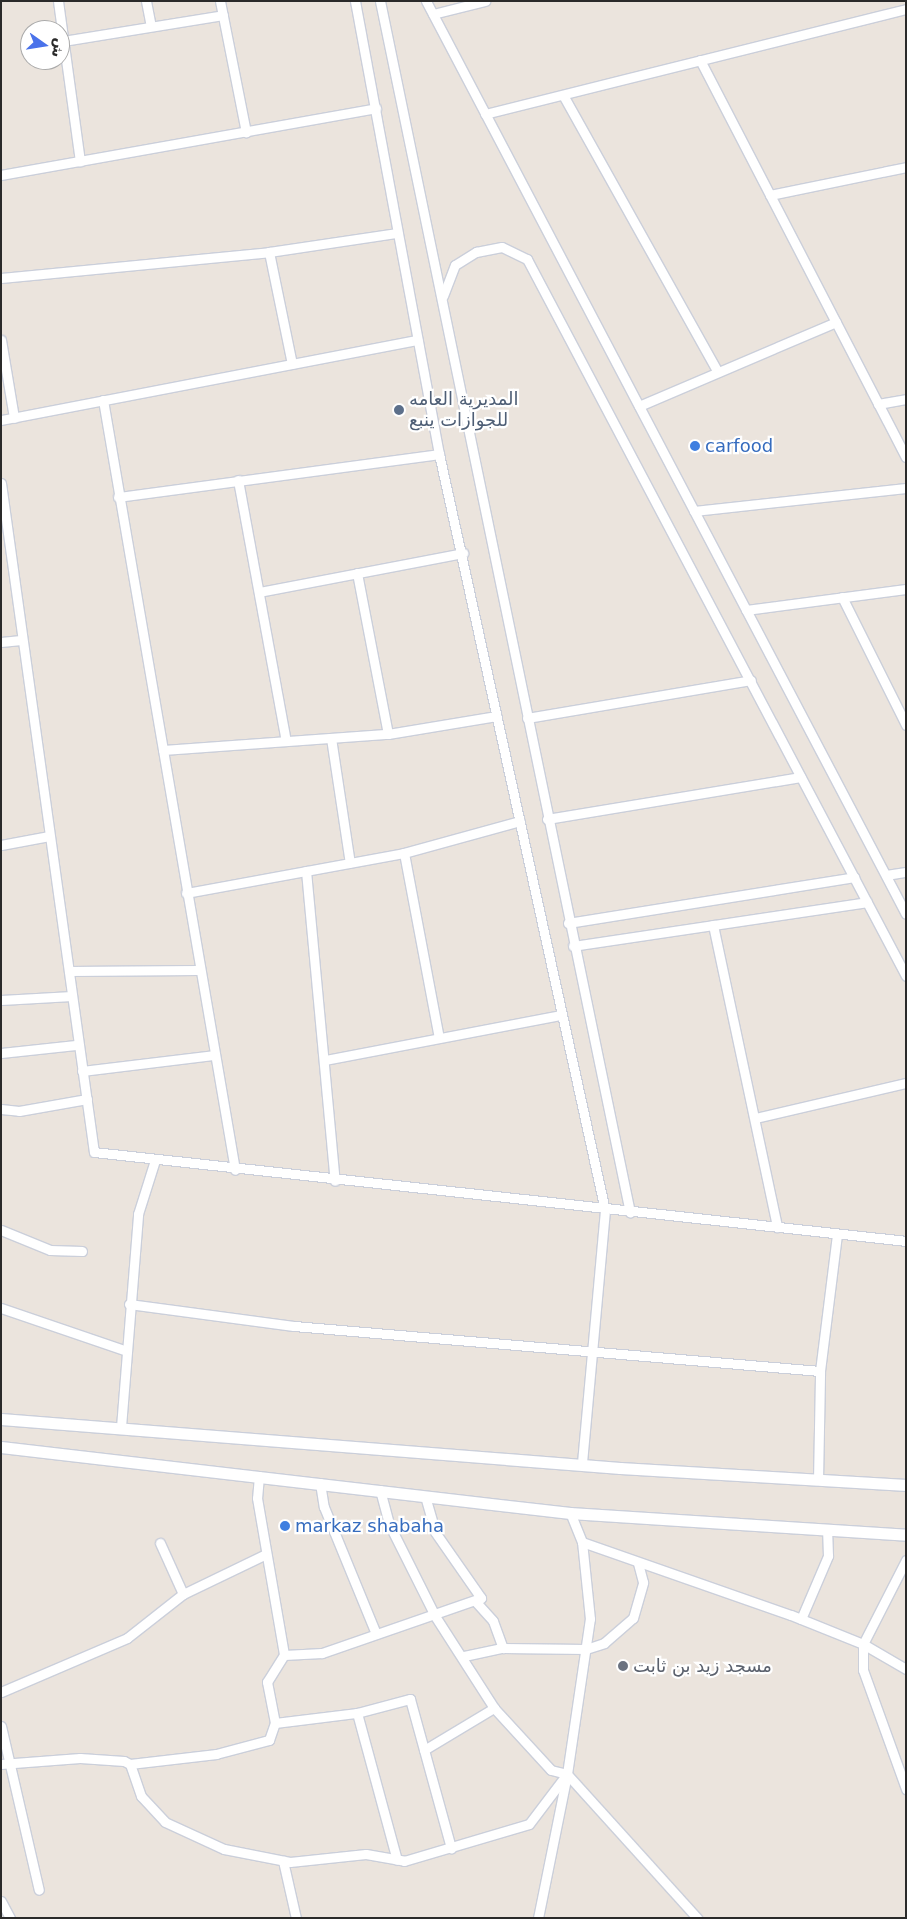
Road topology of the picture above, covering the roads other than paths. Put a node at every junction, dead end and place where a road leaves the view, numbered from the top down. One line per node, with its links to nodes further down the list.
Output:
1 (58, 1): 11 (street)
2 (146, 1): 12 (street)
3 (220, 1): 10 (street)
4 (355, 1): 17 (street)
5 (380, 1): 27 (street)
6 (426, 1): 9 (street)
7 (485, 1): 9 (street)
8 (906, 9): 14 (street)
9 (433, 14): 18 (street)
10 (223, 15): 12 (street); 19 (street)
11 (61, 20)
12 (151, 26): 13 (street)
13 (70, 39)
14 (700, 60): 16 (street); 23 (street)
15 (68, 70): 20 (street)
16 (563, 95): 18 (street); 32 (street)
17 (376, 108): 19 (street); 24 (street)
18 (485, 114): 36 (street)
19 (246, 132): 20 (street)
20 (80, 161): 22 (street)
21 (906, 167): 23 (street)
22 (1, 175)
23 (770, 195): 28 (street)
24 (396, 233): 25 (street); 30 (street)
25 (269, 252): 26 (street); 31 (street)
26 (1, 278)
27 (442, 301): 54 (street); 56 (street)
28 (836, 322): 32 (street); 35 (street)
29 (1, 340): 37 (street)
30 (417, 340): 31 (street); 39 (street)
31 (292, 364): 34 (street)
32 (718, 372): 36 (street)
33 (906, 399): 35 (street)
34 (103, 400): 37 (street); 44 (street)
35 (878, 404): 40 (street)
36 (639, 406): 45 (street)
37 (14, 418): 38 (street)
38 (1, 420)
39 (439, 454): 41 (street); 46 (street)
40 (906, 457)
41 (238, 480): 44 (street); 49 (street)
42 (1, 484): 52 (street)
43 (906, 488): 45 (street)
44 (118, 497): 61 (street)
45 (694, 512): 51 (street)
46 (463, 553): 47 (street); 55 (street)
47 (357, 573): 49 (street); 58 (street)
48 (906, 589): 50 (street)
49 (259, 592): 60 (street)
50 (842, 597): 51 (street); 57 (street)
51 (746, 610): 71 (street)
52 (21, 640): 53 (street); 65 (street)
53 (1, 642)
54 (751, 680): 56 (street); 62 (street)
55 (497, 716): 58 (street); 64 (street)
56 (526, 718): 63 (street)
57 (906, 724)
58 (388, 734): 59 (street)
59 (331, 738): 60 (street); 68 (street)
60 (286, 741): 61 (street)
61 (163, 750): 73 (street)
62 (802, 776): 63 (street); 72 (street)
63 (547, 819): 77 (street)
64 (520, 821): 67 (street); 85 (street)
65 (49, 836): 66 (street); 81 (street)
66 (1, 845)
67 (404, 853): 68 (street); 86 (street)
68 (350, 863): 69 (street)
69 (306, 871): 73 (street); 90 (street)
70 (906, 872): 71 (street)
71 (886, 875): 74 (street)
72 (854, 878): 75 (street); 77 (street)
73 (186, 893): 80 (street)
74 (902, 899): 76 (street)
75 (867, 902): 78 (street); 82 (street)
76 (906, 914)
77 (568, 923): 79 (street)
78 (713, 925): 79 (street); 95 (street)
79 (573, 946): 100 (street)
80 (198, 970): 81 (street); 89 (street)
81 (69, 971): 83 (street)
82 (906, 976)
83 (72, 996): 84 (street); 87 (street)
84 (1, 1000)
85 (561, 1015): 86 (street); 99 (street)
86 (438, 1038): 90 (street)
87 (76, 1045): 88 (street); 91 (street)
88 (1, 1053)
89 (215, 1056): 91 (street); 97 (street)
90 (326, 1060): 98 (street)
91 (82, 1070): 93 (street)
92 (906, 1083): 95 (street)
93 (87, 1099): 94 (street); 96 (street)
94 (1, 1109)
95 (755, 1118): 101 (street)
96 (155, 1160): 97 (street); 106 (street)
97 (235, 1170): 98 (street)
98 (335, 1181): 99 (street)
99 (605, 1210): 100 (street); 108 (street)
100 (630, 1212): 101 (street)
101 (777, 1227): 103 (street)
102 (1, 1230): 105 (street)
103 (837, 1234): 104 (street); 110 (street)
104 (906, 1242)
105 (82, 1251)
106 (129, 1304): 108 (street); 109 (street)
107 (1, 1308): 109 (street)
108 (593, 1348): 110 (street); 114 (street)
109 (124, 1350): 112 (street)
110 (820, 1371): 116 (street)
111 (1, 1419): 112 (street)
112 (121, 1427): 114 (street)
113 (1, 1447): 115 (street)
114 (582, 1465): 116 (street)
115 (259, 1476): 117 (street); 126 (street)
116 (818, 1480): 118 (street)
117 (320, 1483): 119 (street); 133 (street)
118 (906, 1485)
119 (380, 1490): 120 (street); 131 (street)
120 (425, 1496): 121 (street); 130 (street)
121 (570, 1513): 122 (street); 124 (street)
122 (827, 1530): 123 (street); 132 (street)
123 (906, 1535)
124 (582, 1542): 128 (street); 136 (street)
125 (160, 1543): 129 (street)
126 (266, 1554): 129 (street); 137 (street)
127 (906, 1560): 134 (street)
128 (638, 1563): 132 (street); 136 (street)
129 (184, 1594): 140 (street)
130 (481, 1598): 131 (street); 135 (street)
131 (435, 1616): 133 (street); 138 (street)
132 (801, 1619): 134 (street)
133 (376, 1634): 137 (street)
134 (863, 1644): 139 (street); 150 (street)
135 (503, 1648): 136 (street); 138 (street)
136 (586, 1649): 149 (street)
137 (284, 1655): 143 (street)
138 (464, 1656): 141 (street)
139 (906, 1669)
140 (1, 1692)
141 (494, 1708): 145 (street); 149 (street)
142 (357, 1713): 143 (street); 145 (street); 152 (street)
143 (276, 1723): 148 (street)
144 (1, 1726): 146 (street)
145 (424, 1750): 151 (street)
146 (12, 1761): 147 (street); 148 (street); 154 (street)
147 (1, 1764)
148 (130, 1764): 153 (street)
149 (567, 1774): 151 (street); 158 (street); 159 (street)
150 (906, 1789)
151 (452, 1848): 152 (street)
152 (397, 1860): 153 (street)
153 (283, 1861): 157 (street)
154 (39, 1890)
155 (3, 1906): 156 (street)
156 (10, 1918)
157 (296, 1918)
158 (538, 1918)
159 (697, 1918)

